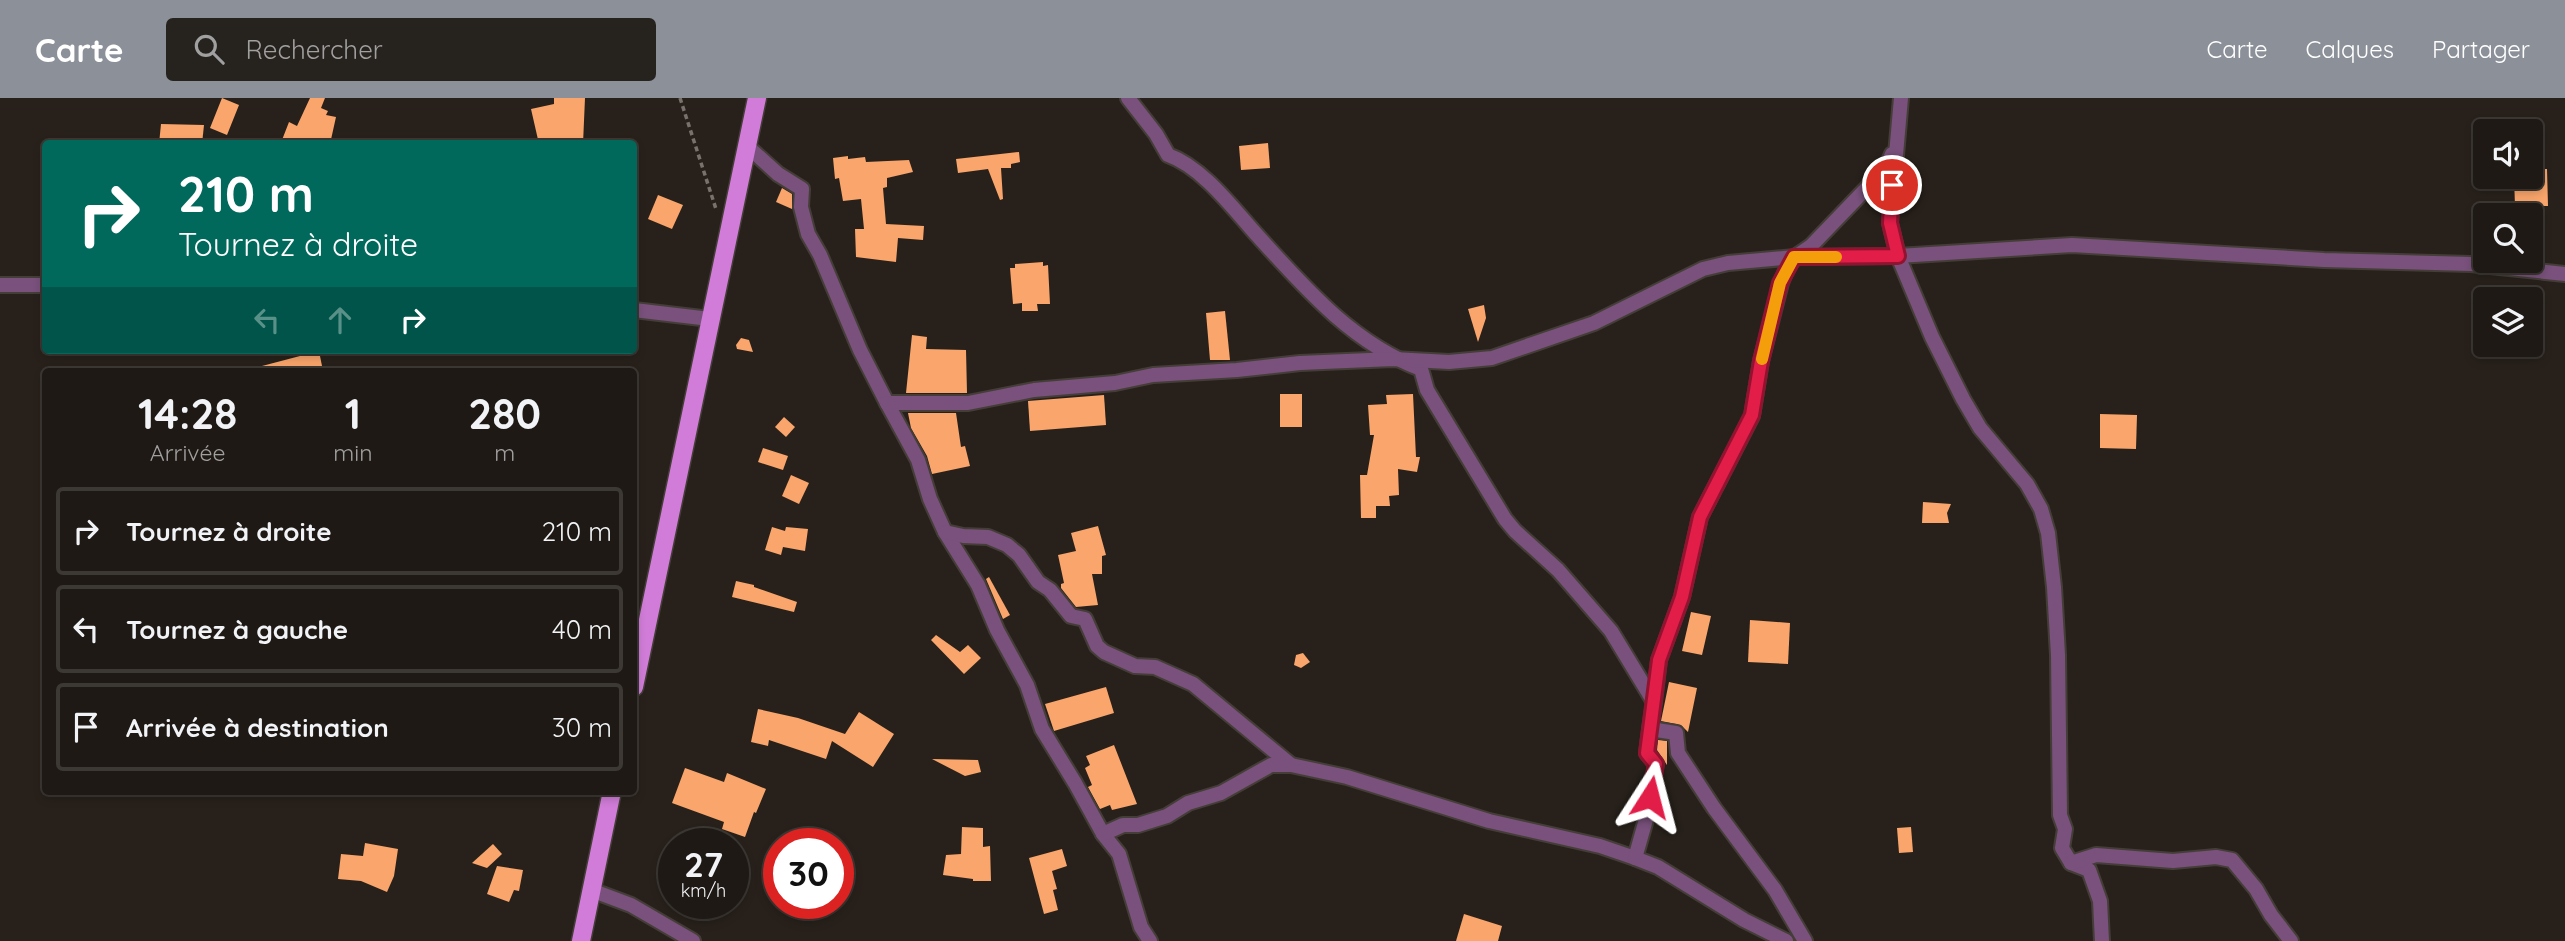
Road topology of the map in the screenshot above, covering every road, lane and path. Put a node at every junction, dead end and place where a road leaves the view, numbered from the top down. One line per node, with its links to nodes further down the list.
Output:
1 (680, 98): 7 (path)
2 (757, 98): 5 (main road)
3 (1128, 98): 15 (street)
4 (1901, 98): 6 (street)
5 (747, 146): 7 (main road); 16 (street)
6 (1895, 148): 8 (street); 9 (street)
7 (726, 242): 14 (main road)
8 (1898, 256): 9 (street); 10 (street); 25 (street)
9 (1794, 257): 15 (street); 19 (street)
10 (2565, 274)
11 (0, 285): 12 (street)
12 (42, 285)
13 (637, 310): 14 (street)
14 (710, 319): 18 (main road)
15 (1393, 359): 16 (street); 19 (street)
16 (887, 403): 17 (street)
17 (945, 532): 21 (street); 23 (street)
18 (637, 672)
19 (1654, 702): 20 (street)
20 (1650, 729): 24 (street); 31 (street)
21 (1290, 765): 23 (street); 24 (street)
22 (611, 795): 26 (main road)
23 (1103, 834): 29 (street)
24 (1634, 858): 30 (street)
25 (2071, 863): 32 (street); 33 (street)
26 (591, 890): 27 (main road); 28 (street)
27 (580, 941)
28 (693, 941)
29 (1150, 941)
30 (1786, 941)
31 (1805, 941)
32 (2102, 941)
33 (2291, 941)

